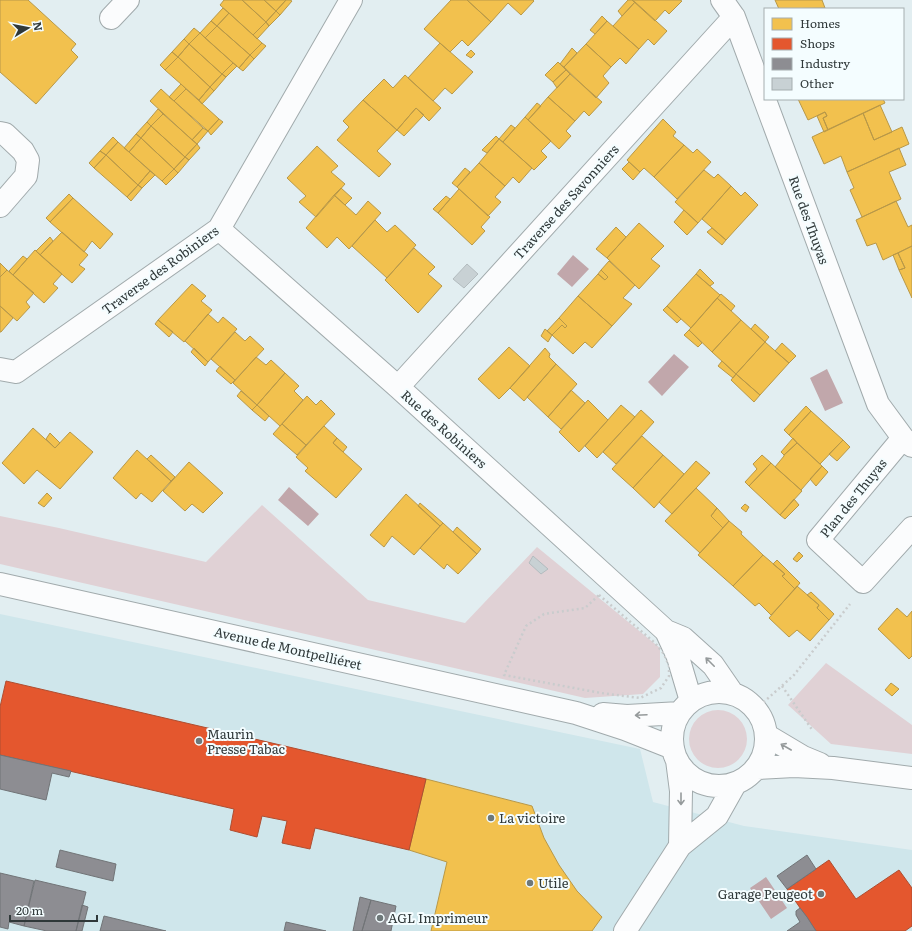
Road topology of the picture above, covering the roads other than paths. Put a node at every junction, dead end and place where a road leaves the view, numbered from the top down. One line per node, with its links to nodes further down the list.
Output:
1 (128, 0): 4 (street)
2 (351, 0): 7 (street, Traverse des Robiniers)
3 (728, 8): 9 (street, Traverse des Savonniers); 10 (street, Rue des Thuyas)
4 (110, 18)
5 (0, 133): 6 (street)
6 (0, 206)
7 (219, 229): 8 (street, Traverse des Robiniers); 9 (street, Rue des Robiniers)
8 (0, 369)
9 (398, 387): 13 (street, Rue des Robiniers)
10 (907, 442): 11 (street, Plan des Thuyas)
11 (912, 528)
12 (0, 584): 16 (street, Avenue de Montpelliéret)
13 (666, 631): 14 (street, Rue des Robiniers, one-way to 13); 15 (street, Rue des Robiniers)
14 (733, 694): 15 (street); 17 (street)
15 (685, 707): 16 (street, Avenue de Montpelliéret, one-way to 16); 18 (street)
16 (576, 713): 18 (street, Avenue de Montpelliéret)
17 (766, 736): 19 (street); 20 (street, one-way to 17)
18 (675, 754): 22 (street); 23 (street, one-way to 23)
19 (757, 768): 20 (street); 22 (street)
20 (833, 768): 21 (street)
21 (912, 778)
22 (735, 784): 23 (street)
23 (680, 846): 24 (street)
24 (625, 931)

